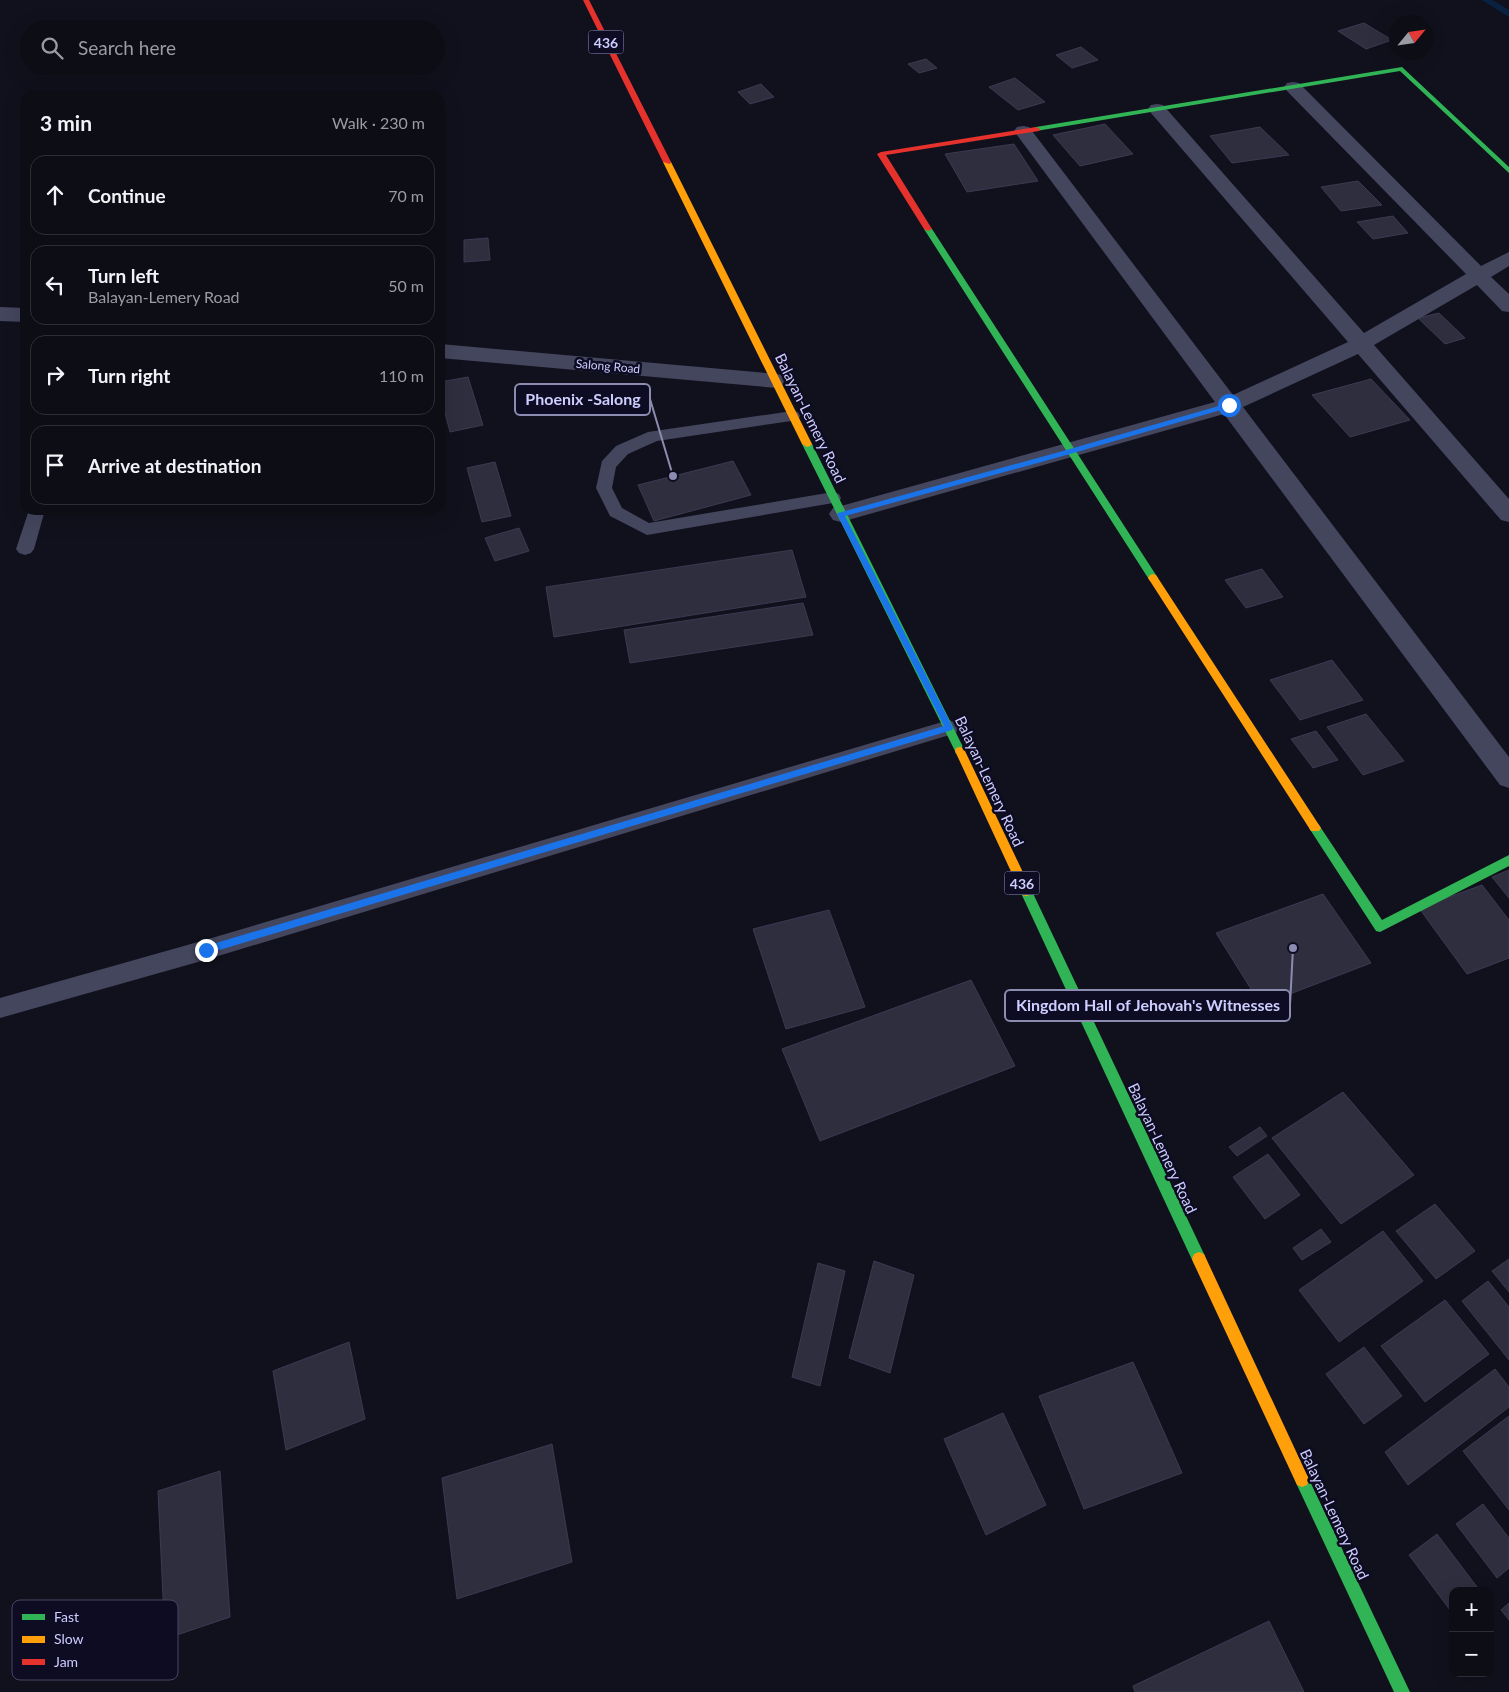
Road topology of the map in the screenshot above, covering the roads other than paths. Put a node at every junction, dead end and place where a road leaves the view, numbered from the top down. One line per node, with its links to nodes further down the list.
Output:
1 (586, 0): 13 (street, Balayan-Lemery Road / 436)
2 (1293, 87): 3 (street); 5 (street); 7 (street)
3 (1157, 109): 4 (street); 11 (street)
4 (1023, 131): 14 (street); 16 (street)
5 (1509, 171)
6 (1509, 258): 7 (street)
7 (1479, 276): 8 (street); 11 (street)
8 (1509, 306)
9 (0, 314): 10 (street)
10 (20, 315)
11 (1361, 344): 14 (street); 17 (street)
12 (445, 351): 13 (street, Salong Road)
13 (777, 381): 15 (street, Balayan-Lemery Road / 436)
14 (1229, 405): 16 (street); 23 (street)
15 (792, 416): 18 (street, Balayan-Lemery Road / 436); 18 (lane)
16 (1070, 451): 18 (street); 24 (street)
17 (1500, 489): 19 (street)
18 (837, 506): 22 (street, Balayan-Lemery Road / 436)
19 (1509, 514)
20 (35, 515): 21 (lane)
21 (25, 549)
22 (949, 728): 25 (lane); 26 (street, Balayan-Lemery Road / 436)
23 (1509, 777)
24 (1509, 860)
25 (0, 1008)
26 (1402, 1692)

